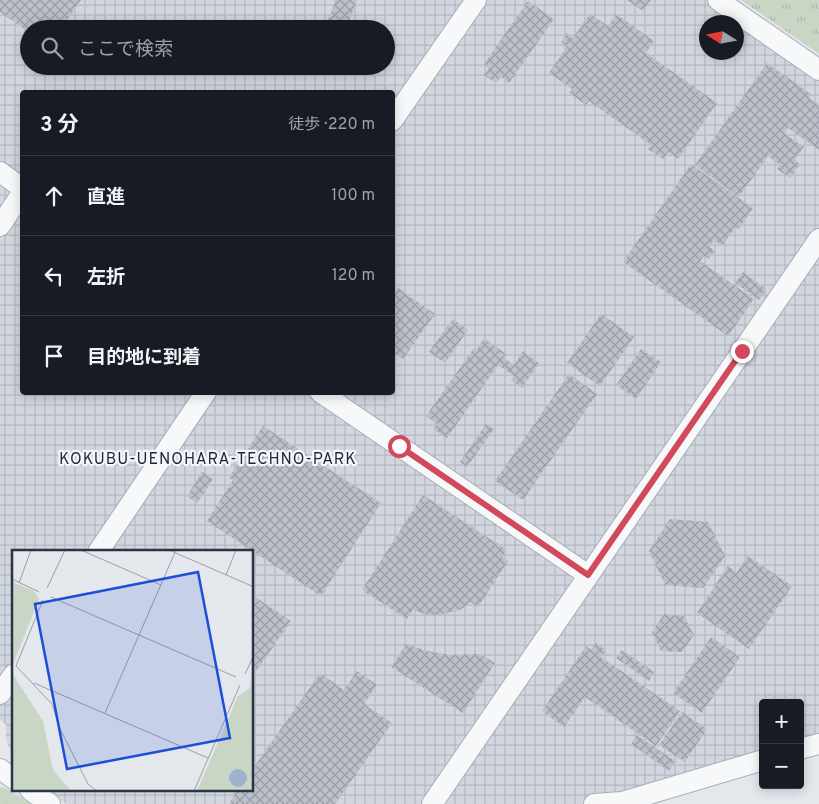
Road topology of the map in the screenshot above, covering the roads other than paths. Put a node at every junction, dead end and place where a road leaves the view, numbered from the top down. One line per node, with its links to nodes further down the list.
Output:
1 (476, 0): 4 (street)
2 (718, 0): 3 (street)
3 (819, 70)
4 (395, 117)
5 (0, 172): 6 (street)
6 (20, 187)
7 (20, 196): 8 (street)
8 (0, 226)
9 (819, 239): 13 (street)
10 (204, 395): 12 (street)
11 (324, 395): 13 (street)
12 (99, 550)
13 (588, 575): 23 (street)
14 (12, 677): 15 (street)
15 (0, 694)
16 (819, 744): 17 (street)
17 (804, 748)
18 (759, 761): 24 (street)
19 (0, 770): 20 (street)
20 (12, 778)
21 (33, 792): 22 (street)
22 (50, 804)
23 (432, 804)
24 (594, 804)

